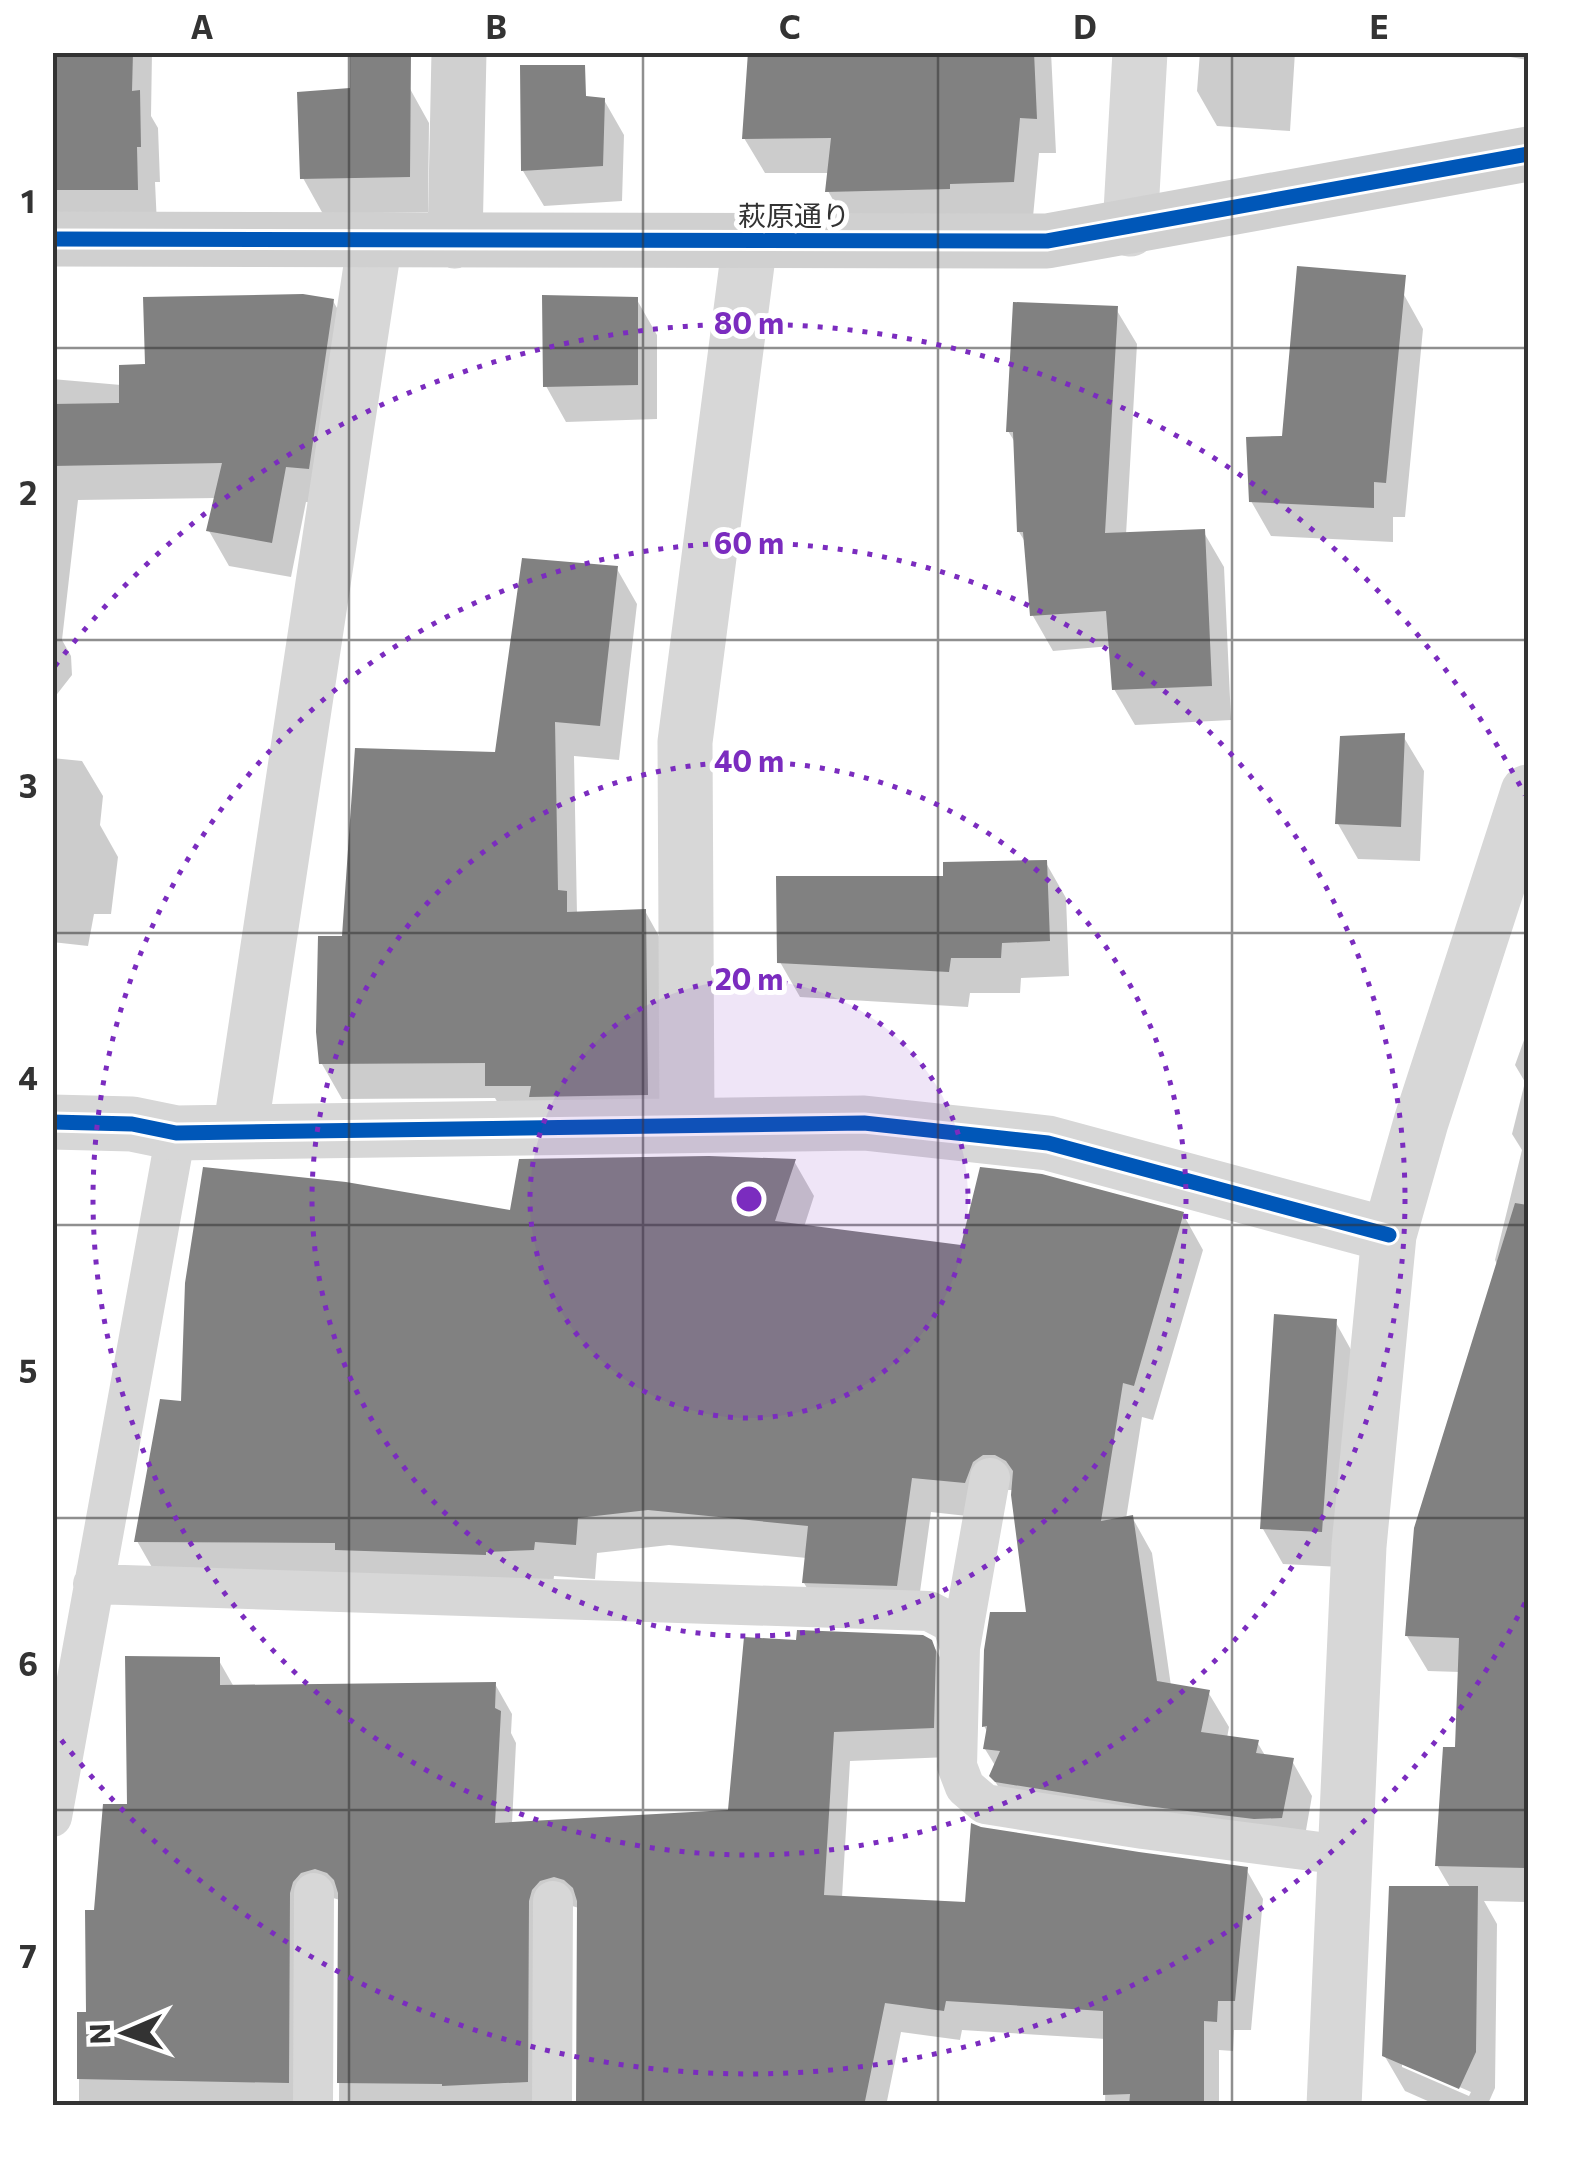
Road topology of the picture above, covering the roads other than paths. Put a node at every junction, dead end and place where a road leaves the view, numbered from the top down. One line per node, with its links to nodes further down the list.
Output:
1 (459, 52): 7 (street)
2 (1140, 52): 4 (street)
3 (1528, 154): 4 (street, 萩原通り)
4 (1130, 228): 8 (street, 萩原通り)
5 (52, 239): 6 (street, 萩原通り)
6 (375, 240): 7 (street, 萩原通り); 12 (street)
7 (456, 241): 8 (street, 萩原通り)
8 (750, 241): 11 (street)
9 (1528, 792): 14 (street)
10 (52, 1122): 13 (street)
11 (686, 1124): 12 (street); 14 (street)
12 (240, 1132): 13 (street)
13 (176, 1133): 16 (lane)
14 (1390, 1234): 19 (street)
15 (990, 1478): 17 (lane)
16 (93, 1584): 17 (lane); 18 (lane)
17 (960, 1648): 19 (lane)
18 (52, 1817)
19 (1343, 1855): 24 (street)
20 (314, 1893): 22 (lane)
21 (554, 1902): 23 (lane)
22 (313, 2106)
23 (552, 2106)
24 (1334, 2106)

